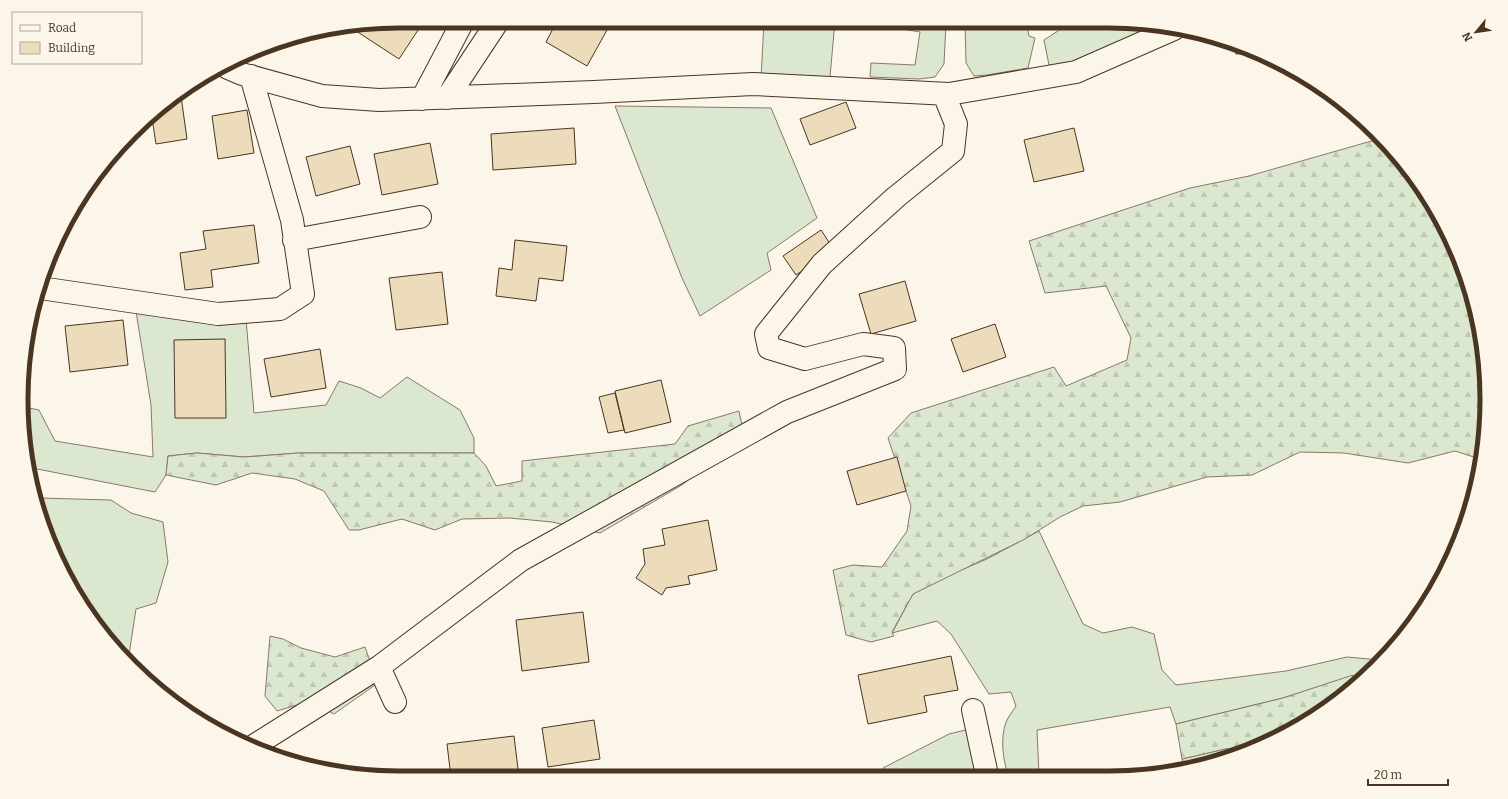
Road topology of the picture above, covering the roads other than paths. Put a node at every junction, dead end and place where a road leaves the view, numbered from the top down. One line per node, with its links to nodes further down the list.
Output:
1 (459, 28): 8 (street)
2 (493, 28): 7 (street)
3 (1166, 33): 6 (street)
4 (230, 69): 5 (street)
5 (251, 76): 8 (street); 10 (street)
6 (944, 94): 7 (street); 12 (street)
7 (447, 98): 8 (street)
8 (422, 99)
9 (420, 217): 10 (street)
10 (294, 240): 11 (street)
11 (45, 289)
12 (379, 667): 13 (street); 15 (street)
13 (395, 702)
14 (973, 710): 16 (street)
15 (257, 743)
16 (986, 771)

